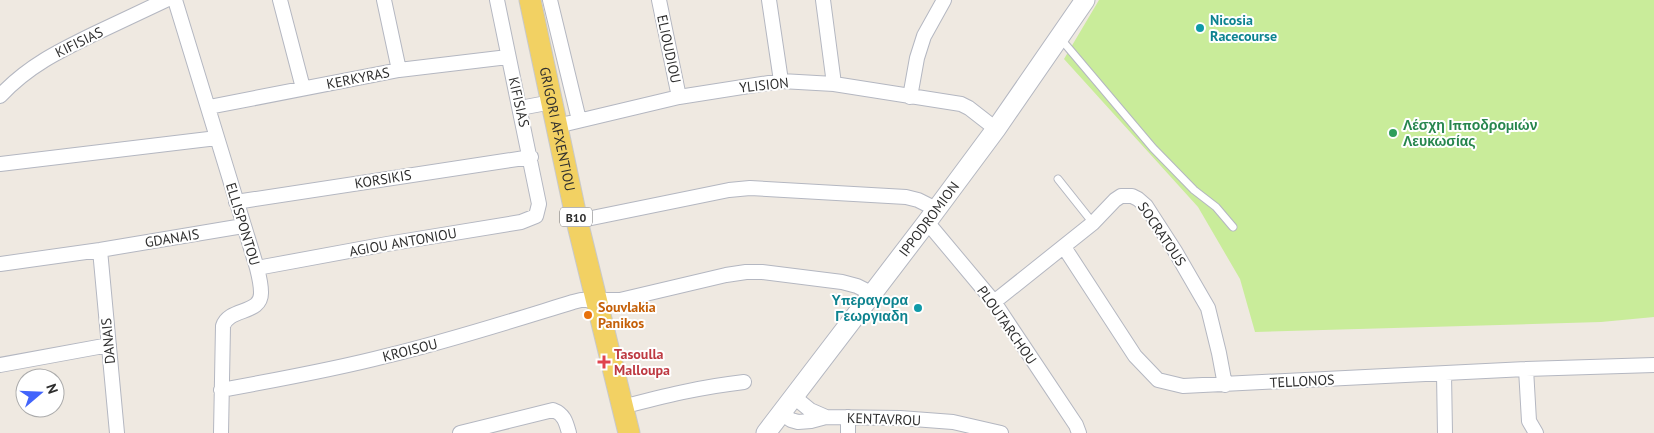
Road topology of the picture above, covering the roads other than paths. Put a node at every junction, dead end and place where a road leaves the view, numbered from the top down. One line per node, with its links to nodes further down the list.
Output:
1 (166, 0): 19 (street, KIFISIAS)
2 (175, 0): 23 (street, ELLISPONTOU)
3 (280, 0): 18 (street)
4 (384, 0): 15 (street)
5 (497, 0): 14 (street, KIFISIAS)
6 (530, 0): 22 (main road, GRIGORI AFXENTIOU / B10)
7 (550, 0): 25 (street, GRIGORI AFXENTIOU)
8 (659, 0): 20 (street, ELIOUDIOU)
9 (769, 0): 16 (street)
10 (823, 0): 17 (street)
11 (944, 0): 21 (street)
12 (1085, 0): 13 (street, IPPODROMION)
13 (1060, 38): 27 (street, IPPODROMION); 38 (lane)
14 (508, 57): 15 (street, KERKYRAS); 24 (street, KIFISIAS)
15 (399, 70): 18 (street, KERKYRAS)
16 (781, 81): 17 (street, YLISION); 20 (street, YLISION)
17 (834, 84): 21 (street, YLISION)
18 (303, 88): 23 (street, KERKYRAS)
19 (0, 96)
20 (679, 97): 25 (street, YLISION)
21 (910, 97): 27 (street, YLISION)
22 (552, 102): 24 (street); 26 (main road, GRIGORI AFXENTIOU / B10)
23 (209, 107): 28 (street, ELLISPONTOU)
24 (520, 108): 29 (street, KIFISIAS)
25 (579, 120): 26 (street, YLISION)
26 (557, 126): 35 (main road, GRIGORI AFXENTIOU / B10)
27 (996, 129): 34 (street, IPPODROMION)
28 (217, 138): 30 (street); 32 (street, ELLISPONTOU)
29 (531, 157): 32 (street, KORSIKIS); 33 (street, KIFISIAS)
30 (0, 164)
31 (1058, 179): 36 (lane)
32 (236, 202): 37 (street, ELLISPONTOU)
33 (540, 204): 42 (street, AGIOU ANTONIOU)
34 (932, 216): 35 (street); 43 (street, IPPODROMION); 45 (street, PLOUTARCHOU)
35 (577, 221): 44 (main road, GRIGORI AFXENTIOU / B10)
36 (1093, 223): 39 (street, SOCRATOUS); 52 (street, SOCRATOUS)
37 (244, 226): 40 (street, GDANAIS); 42 (street, ELLISPONTOU)
38 (1233, 227)
39 (1064, 247): 45 (street, SOCRATOUS); 52 (street, TELLONOS)
40 (100, 250): 41 (street, GDANAIS); 46 (street, DANAIS)
41 (0, 264)
42 (257, 268): 53 (street, ELLISPONTOU)
43 (873, 294): 44 (street, KROISOU); 54 (street, IPPODROMION)
44 (596, 300): 53 (street, KROISOU); 55 (main road, GRIGORI AFXENTIOU / B10)
45 (994, 302): 68 (street, PLOUTARCHOU)
46 (108, 345): 47 (street); 60 (street, DANAIS)
47 (0, 365)
48 (1654, 365): 49 (street, TELLONOS)
49 (1526, 369): 50 (street, TELLONOS); 70 (street)
50 (1444, 374): 52 (street, TELLONOS); 69 (street)
51 (744, 382): 55 (street)
52 (1225, 385)
53 (221, 390): 61 (street, ELLISPONTOU)
54 (793, 396): 56 (street, IPPODROMION); 57 (street, KENTAVROU)
55 (622, 407): 64 (main road, GRIGORI AFXENTIOU / B10)
56 (781, 413): 57 (street, KENTAVROU); 65 (street, IPPODROMION)
57 (826, 417): 58 (street, KENTAVROU)
58 (848, 417): 59 (street, KENTAVROU); 66 (street)
59 (953, 428): 67 (street, KENTAVROU)
60 (117, 433)
61 (221, 433)
62 (460, 433): 63 (street)
63 (569, 433)
64 (629, 433)
65 (766, 433)
66 (848, 433)
67 (1001, 433)
68 (1079, 433)
69 (1445, 433)
70 (1536, 433)

